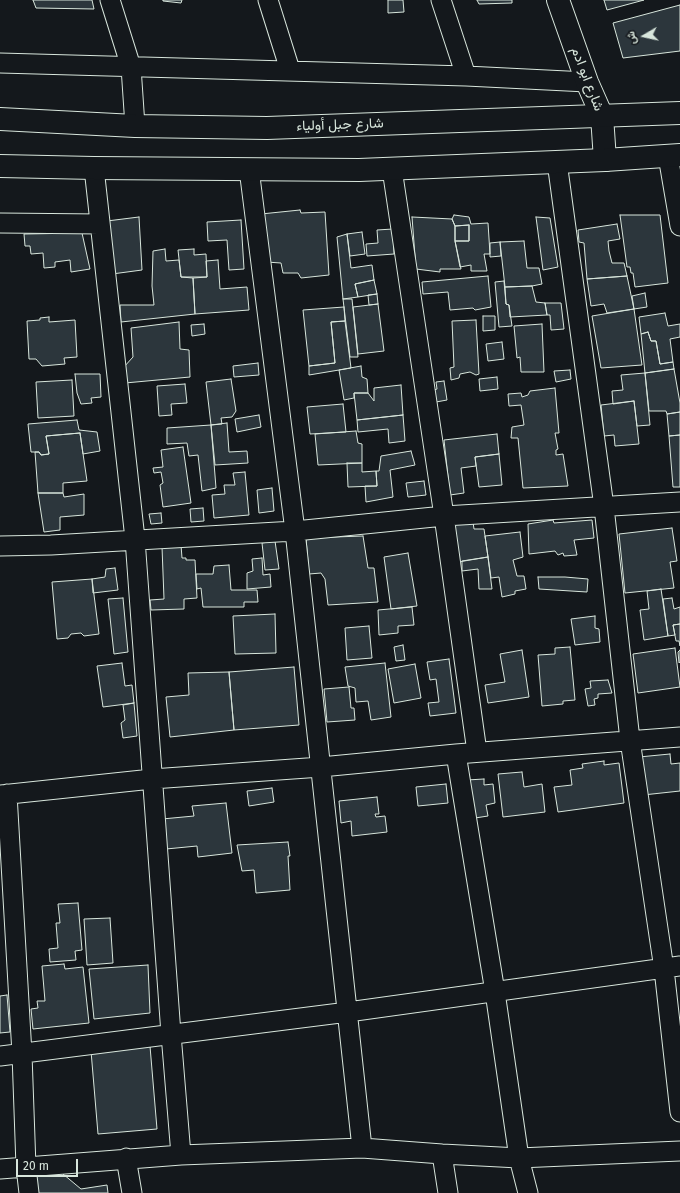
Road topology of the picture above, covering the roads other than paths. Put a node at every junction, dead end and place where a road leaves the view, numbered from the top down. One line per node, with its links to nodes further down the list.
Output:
1 (110, 0): 6 (street)
2 (268, 0): 7 (street)
3 (441, 0): 8 (street)
4 (558, 0): 9 (main road, شارع ابو ادم)
5 (0, 63): 6 (street)
6 (130, 68): 7 (street); 13 (street)
7 (290, 70): 8 (street)
8 (466, 76): 9 (street)
9 (587, 82): 11 (main road, شارع ابو ادم)
10 (680, 113): 11 (main road, شارع جبل أولياء)
11 (602, 116): 13 (main road, شارع جبل أولياء); 15 (main road, شارع ابو ادم)
12 (0, 119): 13 (main road, شارع جبل أولياء)
13 (135, 126)
14 (674, 156): 15 (main road); 23 (street)
15 (605, 160): 16 (main road)
16 (557, 162): 20 (main road); 25 (street)
17 (0, 166): 18 (main road)
18 (94, 168): 19 (main road); 22 (street)
19 (249, 169): 20 (main road); 27 (street)
20 (392, 169): 26 (street)
21 (0, 223): 22 (street)
22 (100, 224): 28 (street)
23 (680, 226)
24 (680, 502): 25 (street)
25 (604, 507): 26 (street); 31 (street)
26 (444, 516): 27 (street); 32 (street)
27 (295, 530): 28 (street); 34 (street)
28 (135, 539): 29 (street); 35 (street)
29 (0, 546)
30 (680, 737): 31 (street)
31 (630, 740): 32 (street); 37 (street)
32 (477, 752): 33 (street)
33 (456, 754): 34 (street); 38 (street)
34 (320, 767): 35 (street); 39 (street)
35 (152, 779): 36 (street); 40 (street)
36 (4, 795): 41 (street)
37 (672, 968): 38 (street); 43 (street)
38 (495, 992): 39 (street); 49 (street)
39 (348, 1012): 40 (street); 44 (street)
40 (171, 1034): 41 (street); 47 (street)
41 (22, 1054): 42 (street); 50 (street)
42 (0, 1056)
43 (680, 1112)
44 (362, 1148): 46 (street); 47 (street)
45 (680, 1151): 49 (street)
46 (442, 1154): 49 (street); 54 (street)
47 (181, 1155): 48 (street)
48 (126, 1158): 50 (street); 53 (street)
49 (519, 1158): 55 (street)
50 (26, 1167): 51 (street); 52 (street)
51 (0, 1169)
52 (29, 1193)
53 (132, 1193)
54 (448, 1193)
55 (528, 1193)

